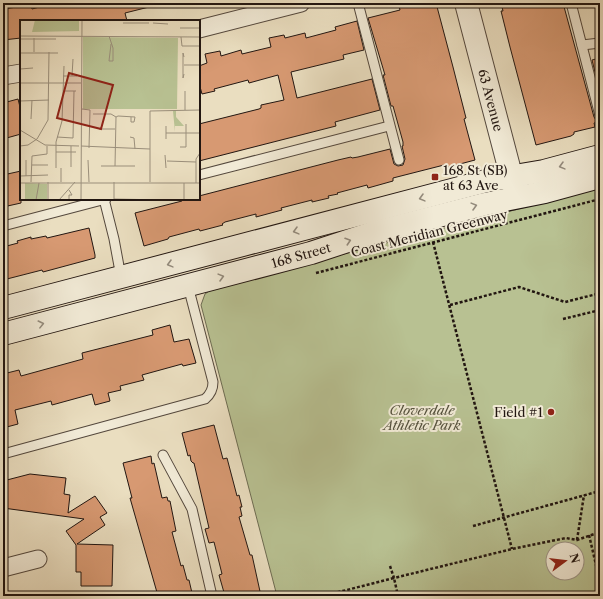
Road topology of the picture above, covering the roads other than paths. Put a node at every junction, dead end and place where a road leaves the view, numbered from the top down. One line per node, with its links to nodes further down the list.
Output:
1 (301, 3): 5 (street)
2 (358, 3): 11 (lane)
3 (466, 3): 15 (main road, 63 Avenue)
4 (571, 3): 7 (lane)
5 (200, 29)
6 (600, 43): 7 (lane)
7 (582, 45): 10 (lane)
8 (20, 73): 9 (street)
9 (3, 76)
10 (600, 116)
11 (389, 126): 13 (lane); 14 (lane)
12 (600, 156): 15 (main road, 168 Street, one-way to 15)
13 (399, 160)
14 (200, 175)
15 (512, 177): 17 (main road, 63 Avenue); 21 (main road, 168 Street, one-way to 21)
16 (600, 177): 17 (main road, 168 Street)
17 (517, 197): 22 (main road, 168 Street, one-way to 17)
18 (101, 200): 20 (lane)
19 (105, 200): 21 (lane)
20 (3, 226)
21 (121, 277): 23 (main road, 168 Street)
22 (188, 286): 24 (main road, 168 Street, one-way to 22); 25 (lane)
23 (3, 308)
24 (3, 334)
25 (3, 454)
26 (164, 455): 29 (lane)
27 (38, 559): 28 (street)
28 (3, 568)
29 (212, 596)

